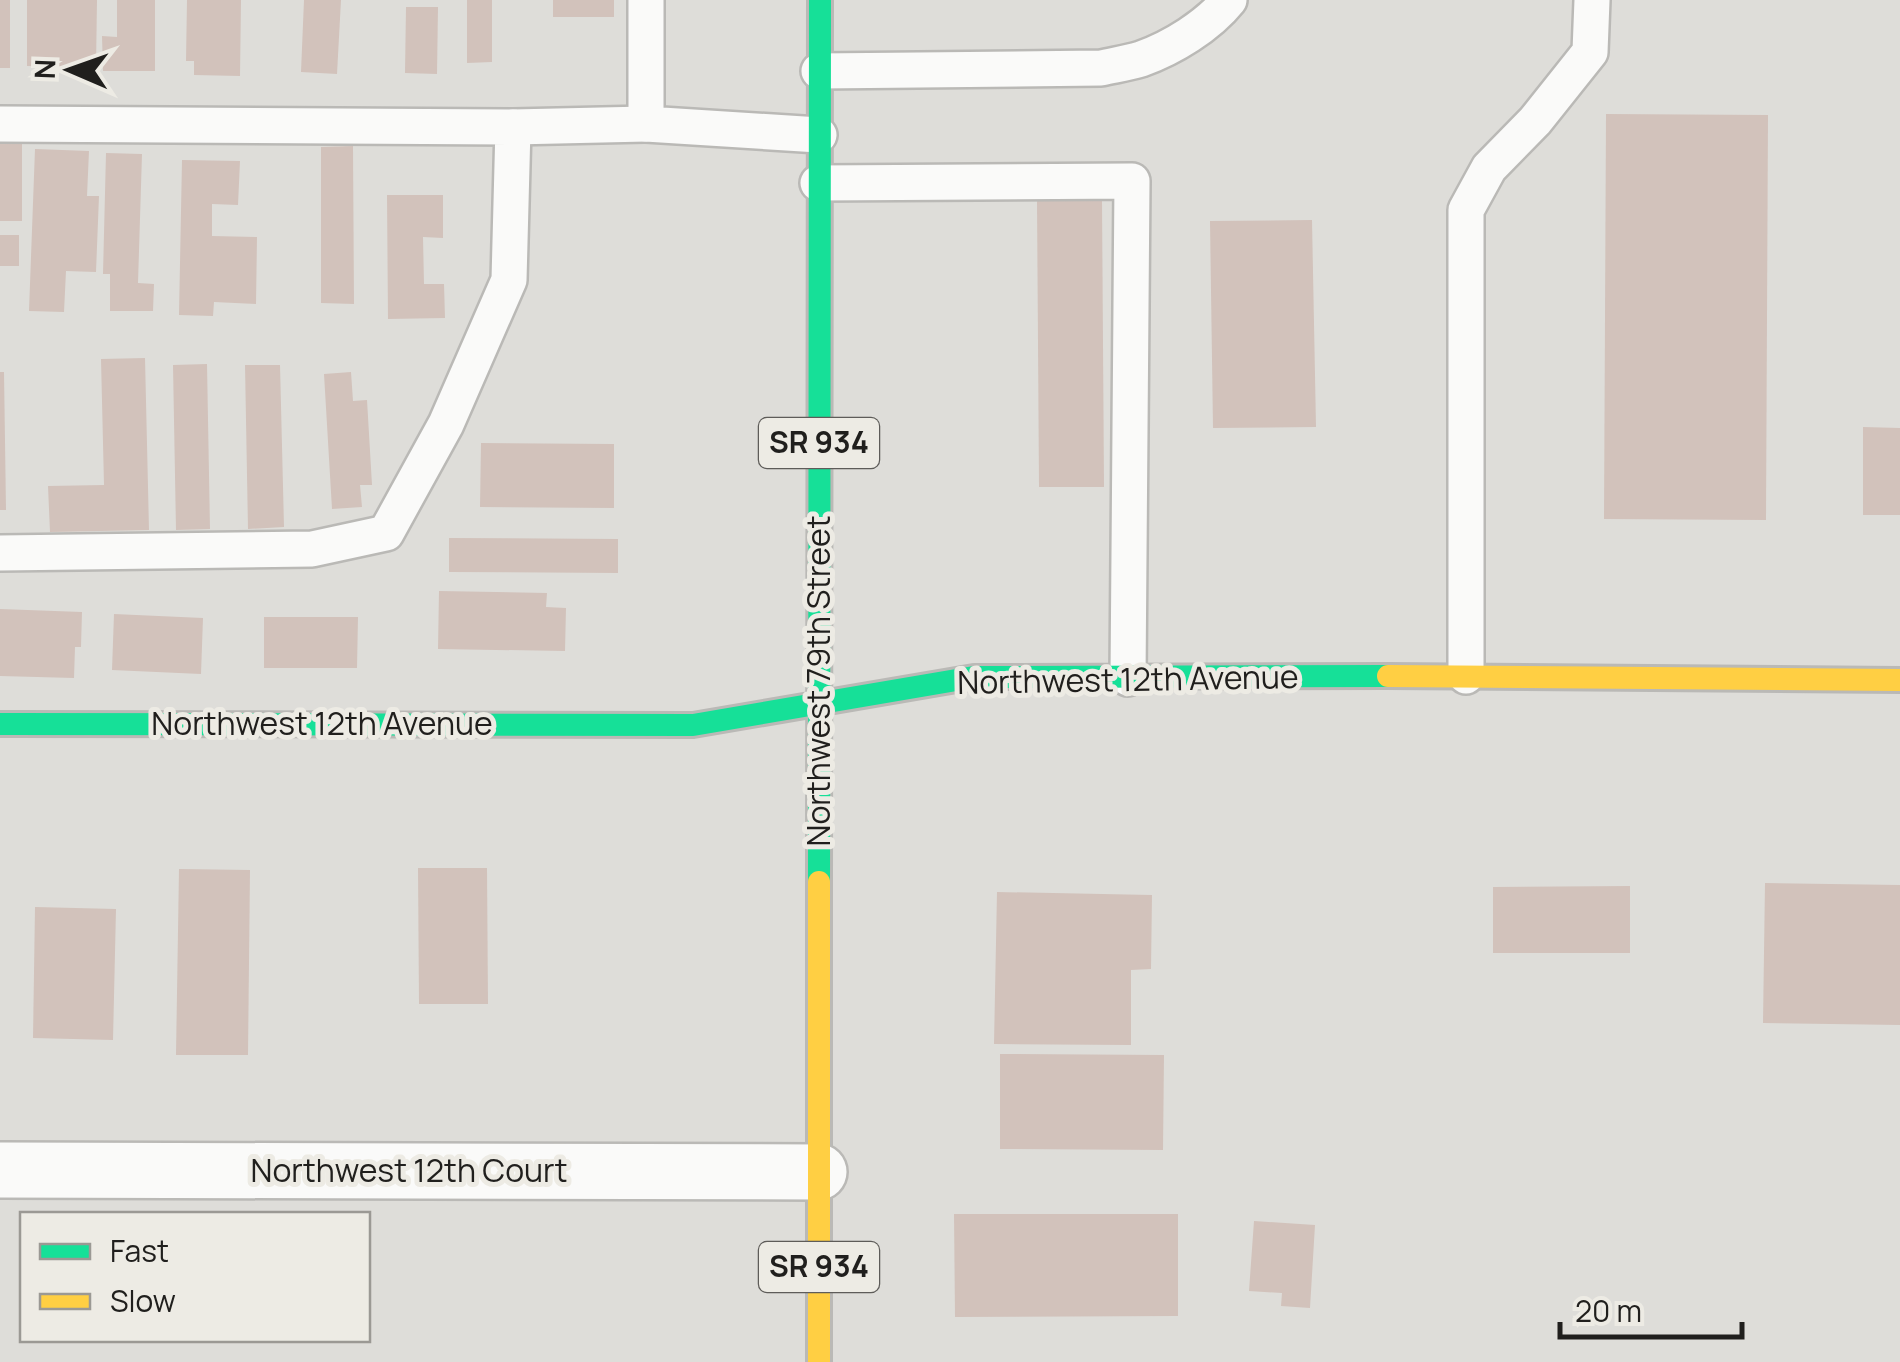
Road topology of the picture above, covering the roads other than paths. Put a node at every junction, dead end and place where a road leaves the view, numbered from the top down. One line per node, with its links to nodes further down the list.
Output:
1 (646, 0): 7 (lane)
2 (820, 0): 5 (main road, Northwest 79th Street / SR 934)
3 (1229, 0): 5 (lane)
4 (1592, 0): 12 (lane)
5 (819, 71): 9 (main road, Northwest 79th Street / SR 934)
6 (0, 124): 8 (lane)
7 (646, 124): 8 (lane); 9 (lane)
8 (513, 127): 11 (lane)
9 (818, 135): 10 (main road, Northwest 79th Street / SR 934)
10 (818, 183): 13 (lane); 15 (main road, Northwest 79th Street / SR 934)
11 (0, 553)
12 (1466, 676): 13 (main road, Northwest 12th Avenue); 14 (main road, Northwest 12th Avenue)
13 (1128, 678): 15 (main road, Northwest 12th Avenue)
14 (1900, 680)
15 (820, 703): 16 (main road, Northwest 12th Avenue); 18 (main road, Northwest 79th Street / SR 934)
16 (0, 724)
17 (0, 1170): 18 (street, Northwest 12th Court)
18 (819, 1172): 19 (main road, Northwest 79th Street / SR 934)
19 (819, 1362)

